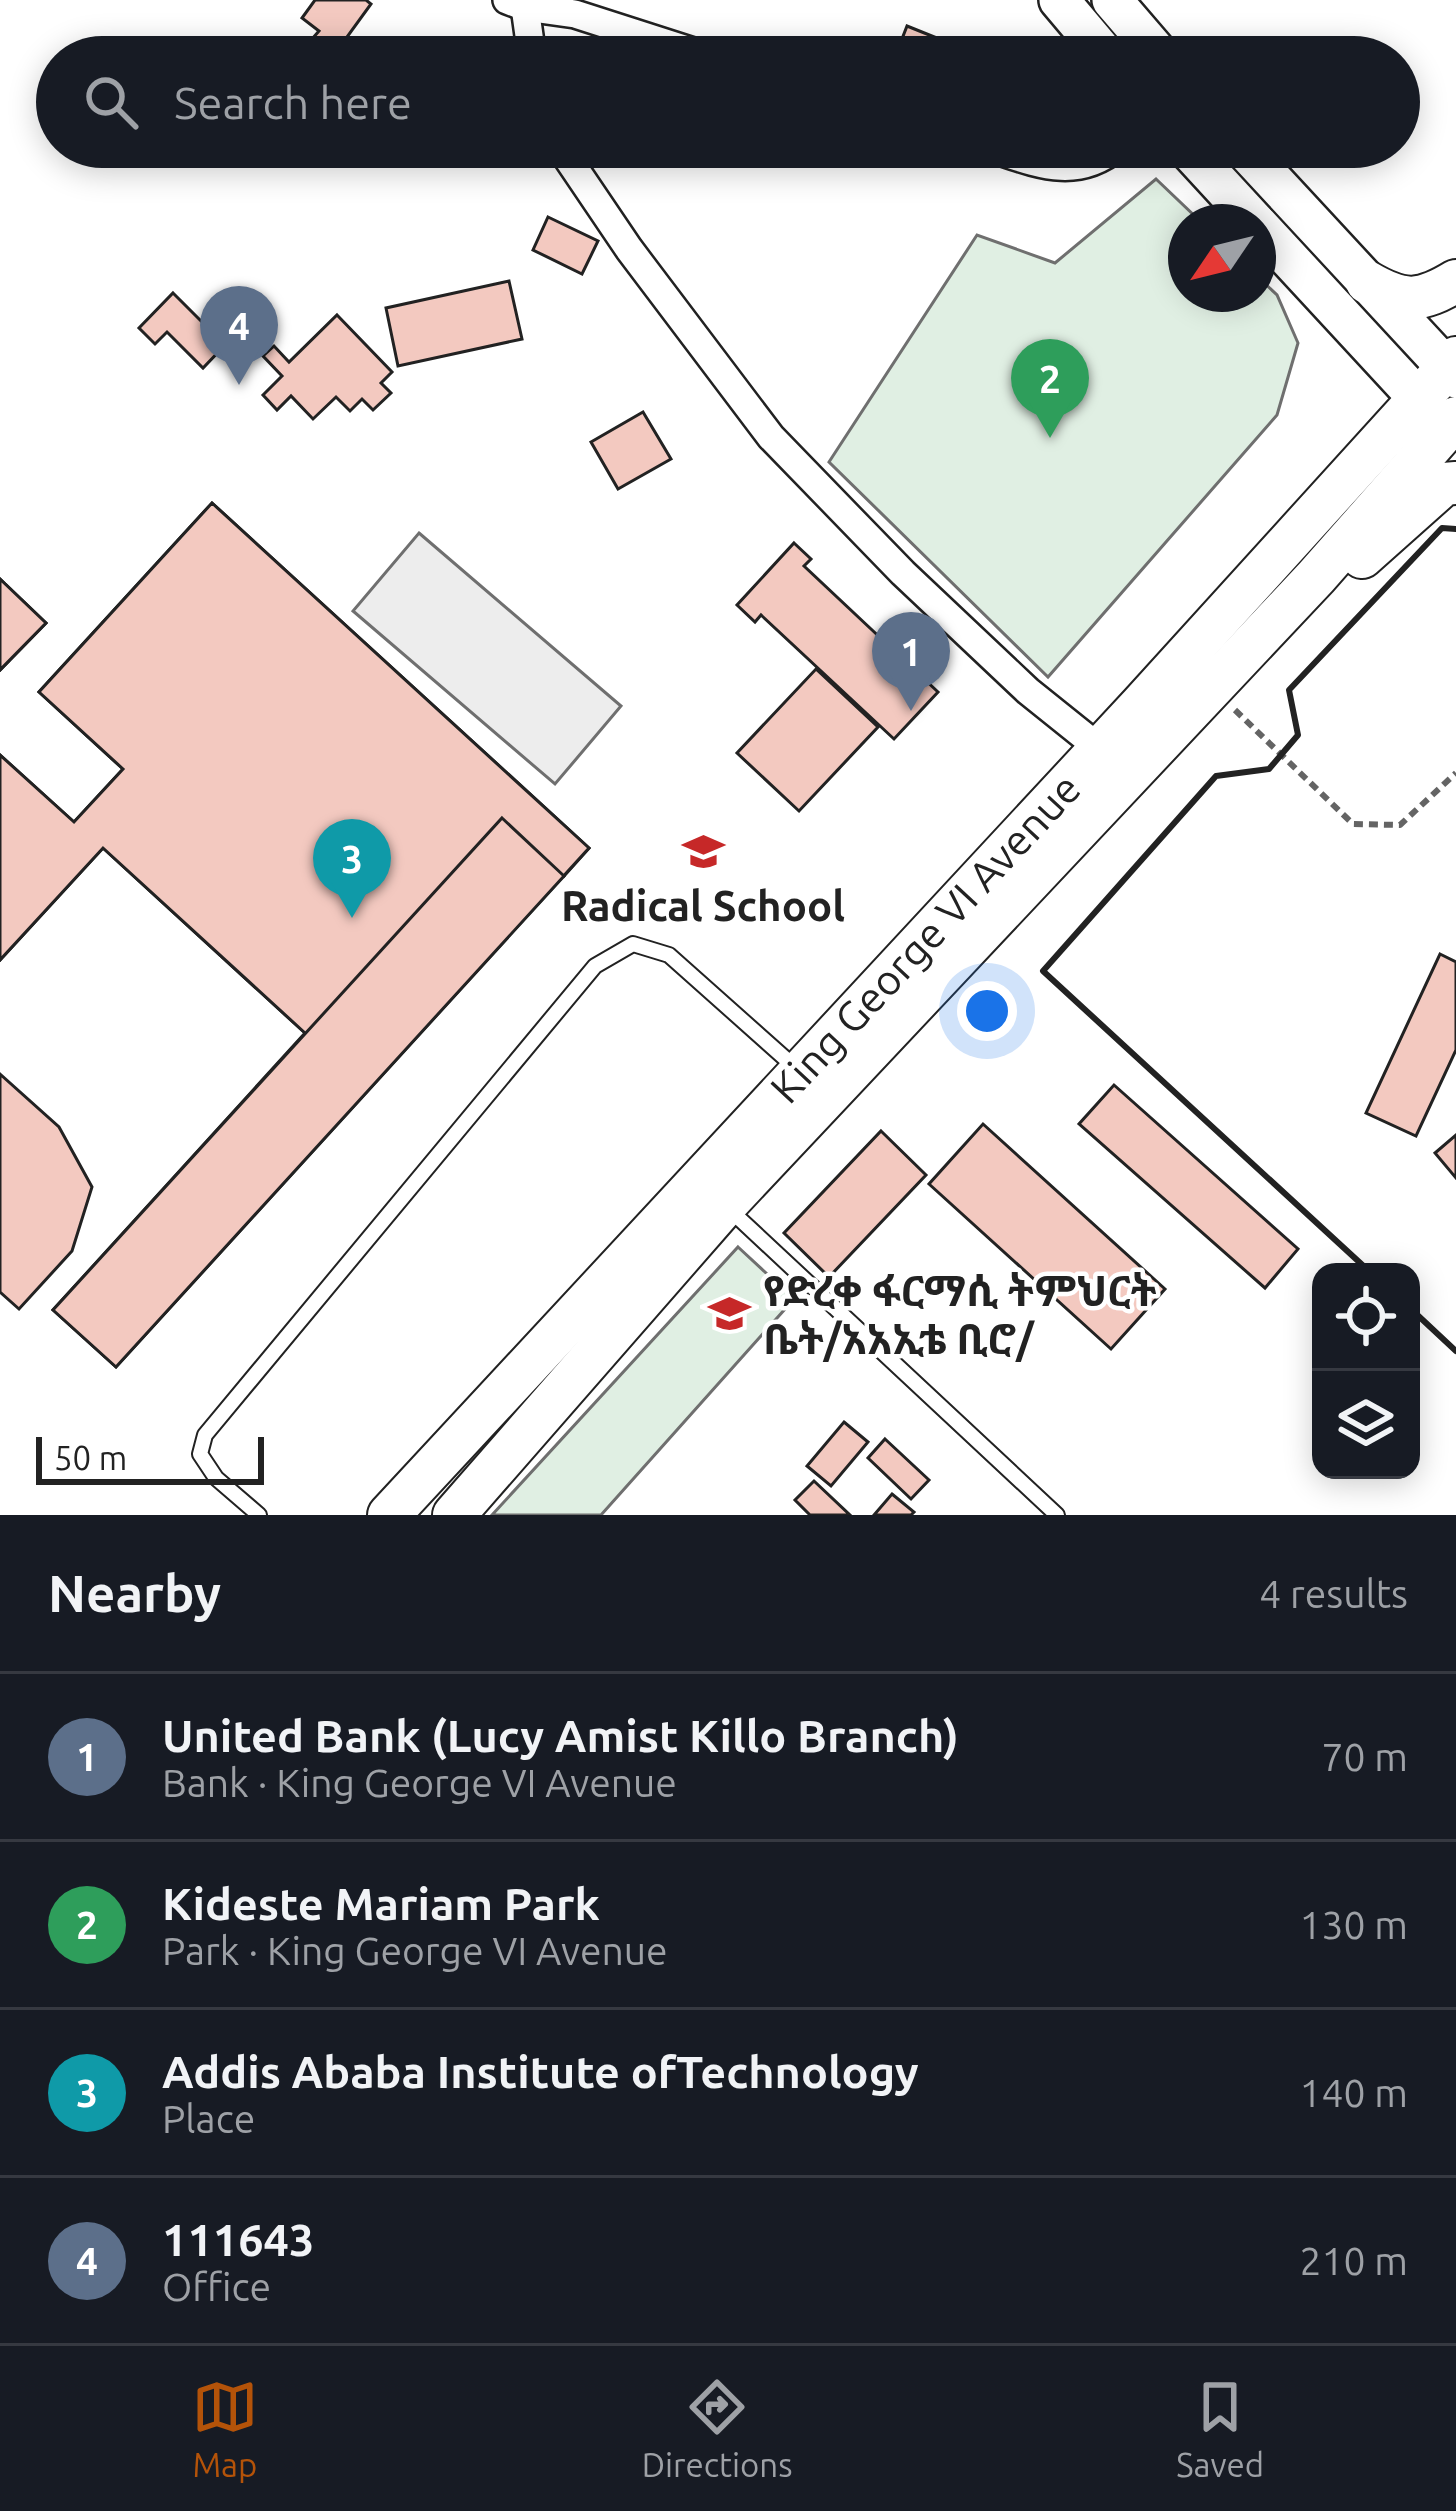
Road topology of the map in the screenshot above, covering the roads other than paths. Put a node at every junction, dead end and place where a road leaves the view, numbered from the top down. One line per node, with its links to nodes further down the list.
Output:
1 (1059, 0): 7 (main road)
2 (1112, 0): 8 (main road)
3 (516, 4): 4 (street); 5 (street)
4 (572, 7): 6 (street)
5 (526, 36)
6 (651, 36)
7 (1090, 36)
8 (1143, 36)
9 (574, 168): 19 (street)
10 (1206, 168): 12 (main road)
11 (1261, 168): 15 (main road)
12 (1239, 204)
13 (1276, 241): 16 (main road)
14 (1456, 281): 15 (main road)
15 (1367, 282): 16 (main road)
16 (1448, 399): 18 (main road, King George VI Avenue); 19 (main road, King George VI Avenue)
17 (1456, 483): 18 (main road)
18 (1219, 678): 19 (main road, King George VI Avenue)
19 (1116, 759): 20 (main road, King George VI Avenue)
20 (815, 1084): 21 (main road, King George VI Avenue); 22 (lane)
21 (712, 1193): 23 (main road, King George VI Avenue); 24 (main road, King George VI Avenue); 25 (lane)
22 (259, 1515)
23 (389, 1515)
24 (454, 1515)
25 (1057, 1515)

